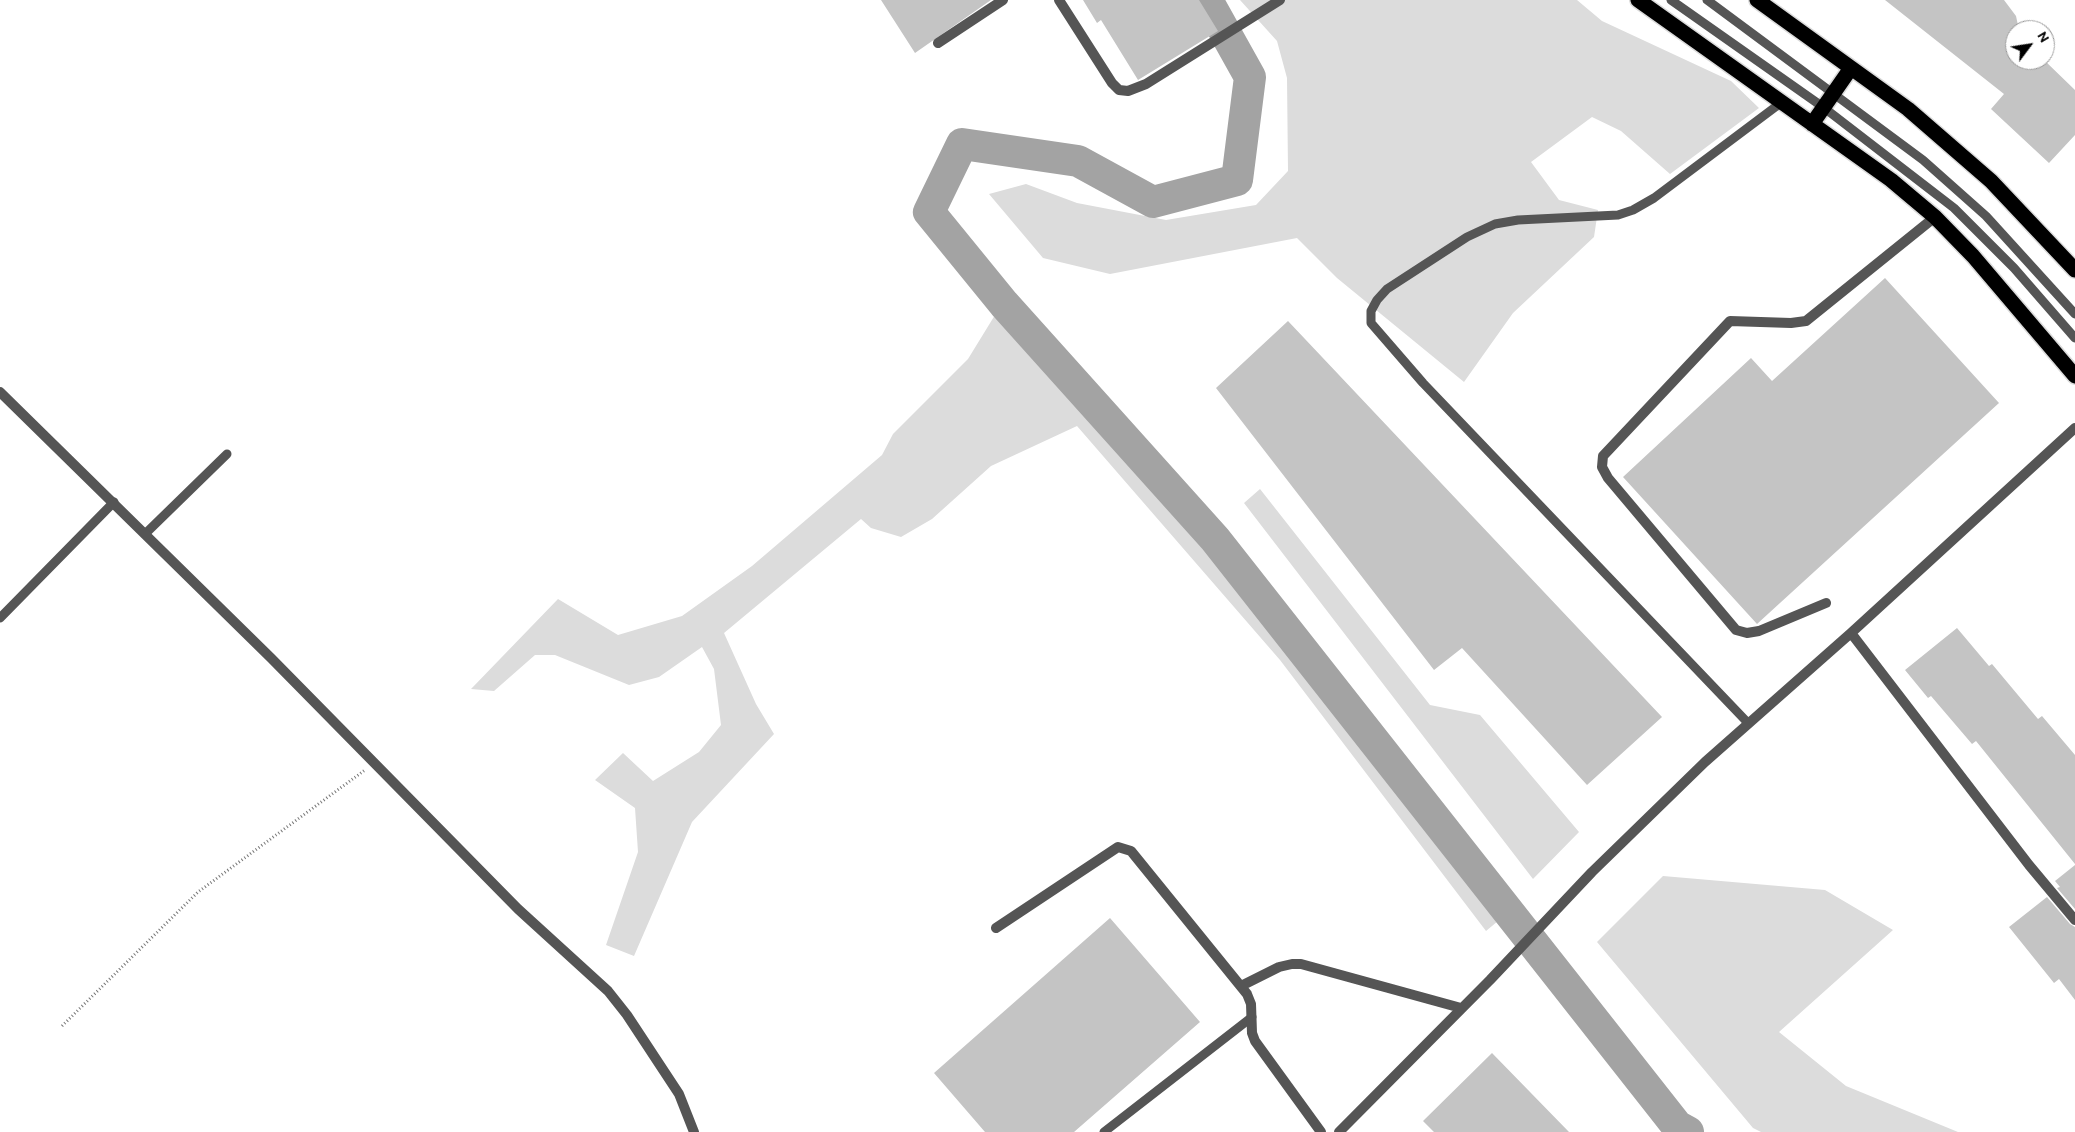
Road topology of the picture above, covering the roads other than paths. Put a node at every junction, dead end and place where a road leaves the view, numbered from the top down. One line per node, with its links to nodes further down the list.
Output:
1 (1003, 0): 8 (street)
2 (1059, 0): 3 (street)
3 (1280, 0)
4 (1638, 0): 11 (highway)
5 (1671, 0): 12 (lane)
6 (1706, 0): 10 (lane)
7 (1757, 0): 9 (highway)
8 (938, 43)
9 (1851, 68): 10 (highway); 15 (highway)
10 (1833, 93): 12 (highway); 16 (lane)
11 (1782, 102): 13 (highway); 27 (lane)
12 (1823, 107): 13 (highway); 17 (lane)
13 (1812, 124): 14 (highway)
14 (1935, 217): 18 (highway); 24 (street)
15 (2075, 270)
16 (2075, 314)
17 (2075, 338)
18 (2075, 376)
19 (0, 392): 22 (street)
20 (2075, 428): 26 (street)
21 (227, 454): 23 (lane)
22 (114, 502): 23 (street); 25 (lane)
23 (145, 534): 33 (street)
24 (1826, 603)
25 (0, 618)
26 (1851, 633): 27 (street); 28 (street)
27 (1748, 723): 31 (street)
28 (2075, 920)
29 (996, 928): 30 (street)
30 (1240, 986): 31 (street); 32 (street)
31 (1461, 1008): 36 (street)
32 (1252, 1018): 34 (lane); 35 (street)
33 (694, 1132)
34 (1104, 1132)
35 (1322, 1132)
36 (1339, 1132)

